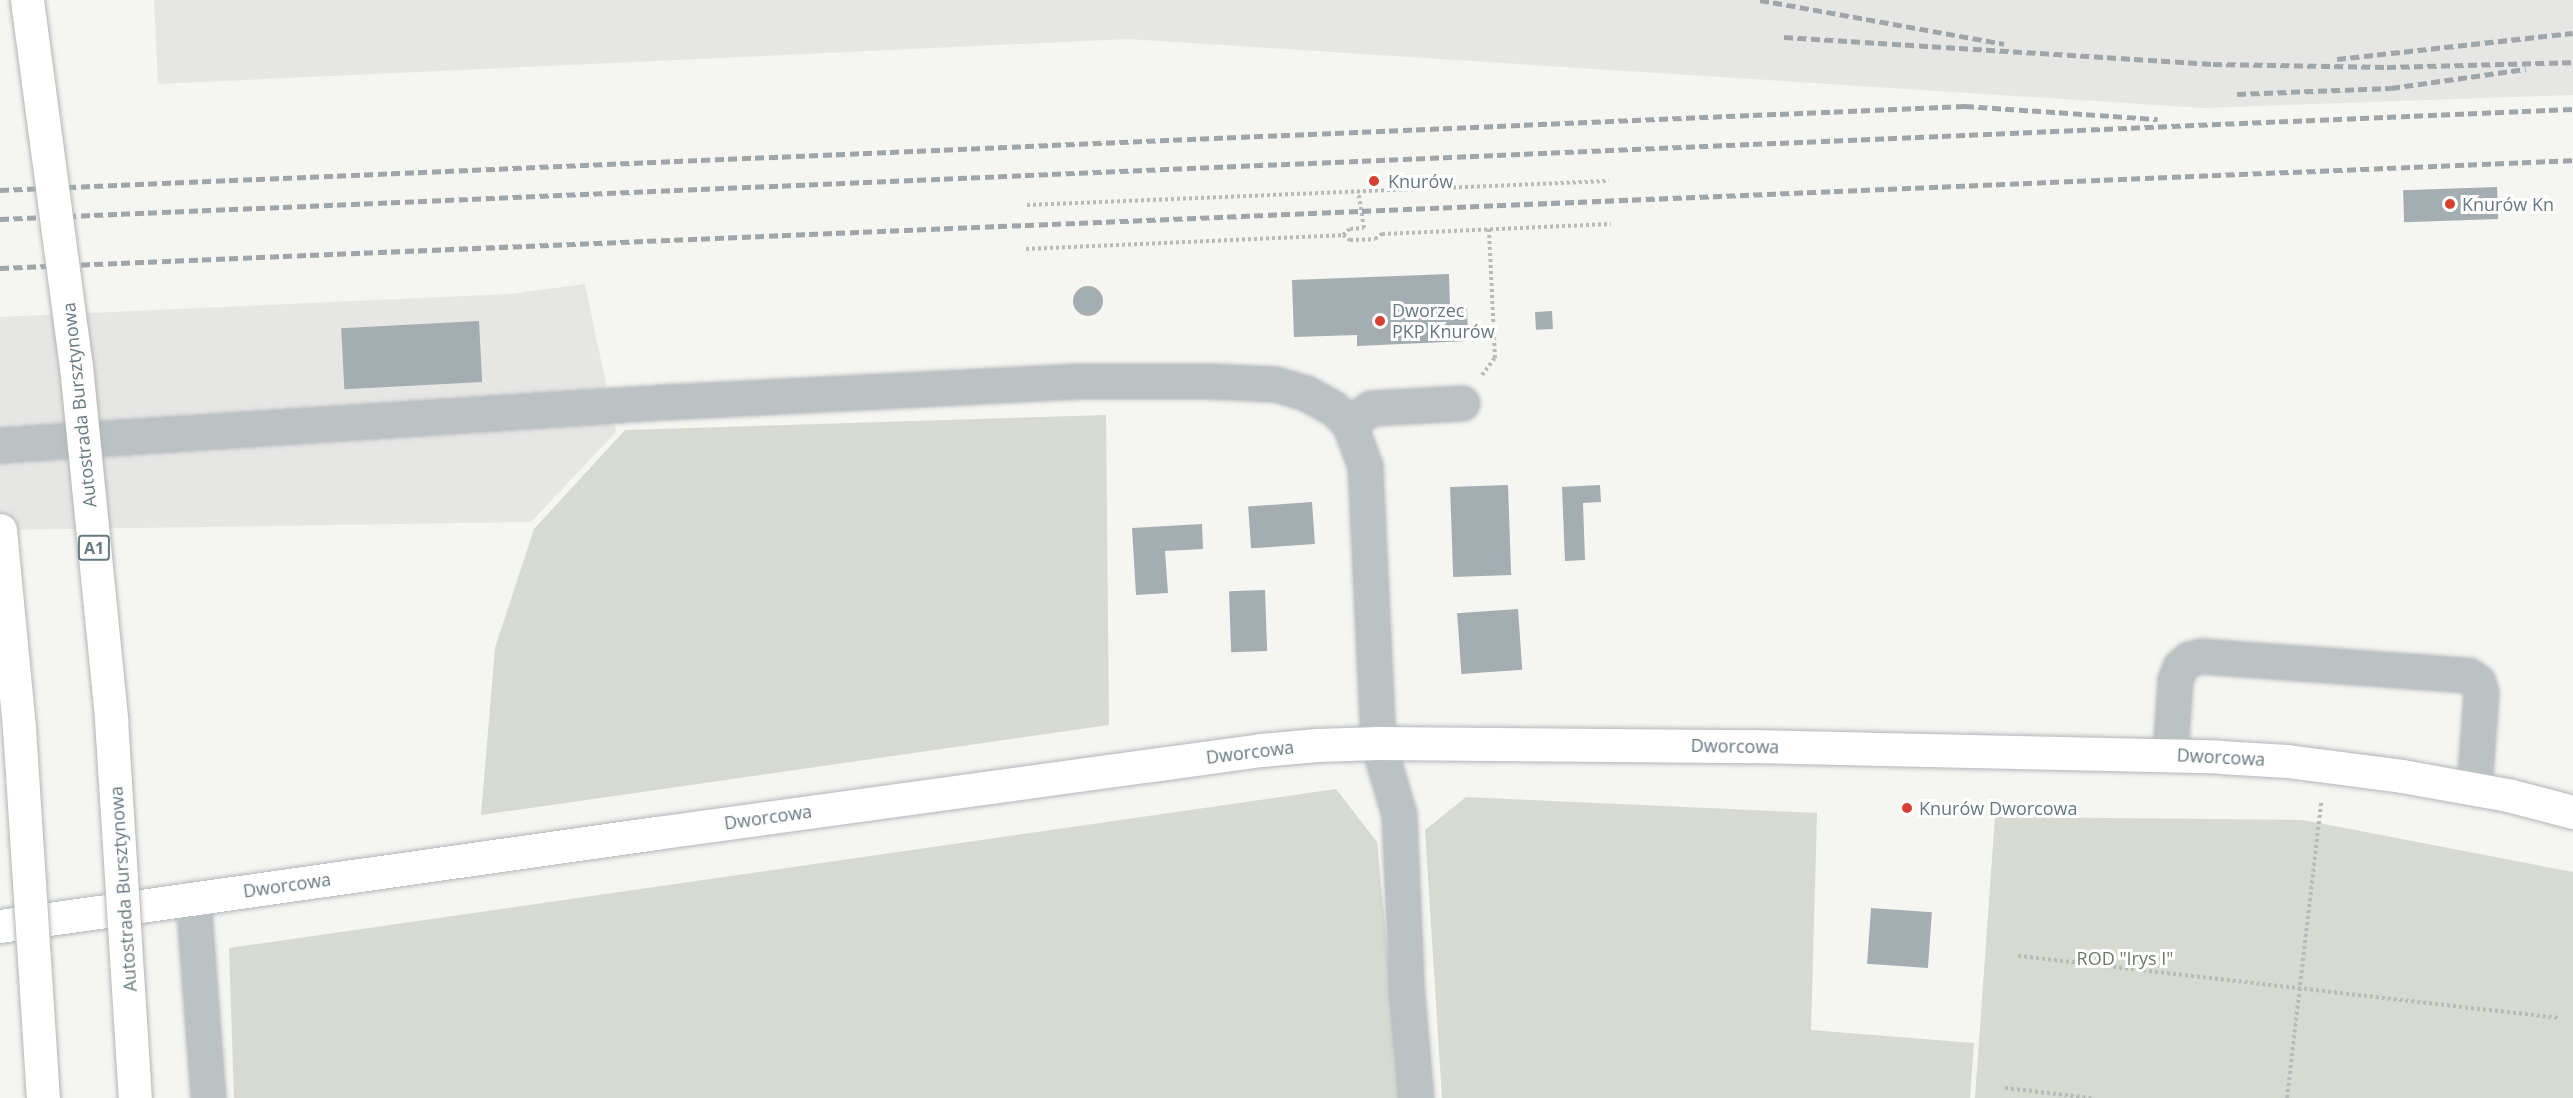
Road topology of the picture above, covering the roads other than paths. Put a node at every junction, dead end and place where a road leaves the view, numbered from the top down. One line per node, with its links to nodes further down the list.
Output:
1 (27, 0): 15 (main road, Autostrada Bursztynowa / A1, bridge)
2 (1462, 403): 3 (lane)
3 (1349, 423): 4 (lane); 6 (lane)
4 (0, 445)
5 (0, 530): 14 (main road, bridge)
6 (1378, 743): 7 (main road, Dworcowa); 12 (main road, Dworcowa); 17 (lane)
7 (2170, 755): 8 (main road, Dworcowa); 8 (lane)
8 (2474, 789): 9 (main road, Dworcowa)
9 (2508, 795): 10 (main road, Dworcowa); 11 (main road, Dworcowa)
10 (2573, 798)
11 (2573, 812)
12 (193, 898): 13 (main road, Dworcowa); 16 (lane)
13 (0, 926)
14 (43, 1098)
15 (135, 1098)
16 (208, 1098)
17 (1416, 1098)

